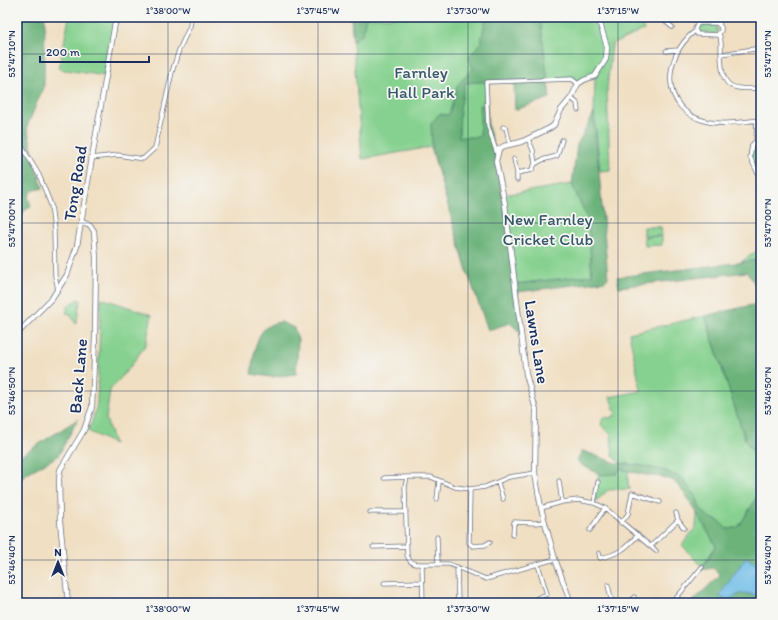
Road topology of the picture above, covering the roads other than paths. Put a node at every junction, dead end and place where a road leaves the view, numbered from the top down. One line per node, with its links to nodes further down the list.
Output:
1 (19, 17): 13 (street)
2 (116, 17): 29 (street, Tong Road)
3 (190, 17): 29 (street)
4 (598, 17): 18 (street)
5 (660, 17): 10 (street)
6 (695, 17): 8 (street)
7 (721, 17): 9 (street)
8 (698, 23): 9 (street); 11 (street)
9 (719, 25): 12 (street)
10 (672, 26)
11 (696, 31): 12 (street); 15 (street)
12 (719, 34): 17 (street)
13 (17, 48)
14 (761, 48): 17 (street)
15 (678, 50): 16 (street); 23 (street)
16 (666, 51)
17 (721, 54): 19 (street)
18 (578, 84): 20 (street); 28 (street, Lawns Lane)
19 (761, 88)
20 (571, 98): 21 (street); 25 (street)
21 (578, 110)
22 (17, 119): 36 (street)
23 (759, 120): 34 (street)
24 (511, 126): 27 (street)
25 (528, 139): 27 (street); 31 (street)
26 (562, 140): 31 (street)
27 (510, 144): 28 (street)
28 (497, 154): 38 (street, Lawns Lane)
29 (91, 158): 35 (street, Tong Road)
30 (514, 159): 32 (street)
31 (534, 164): 32 (street)
32 (517, 173): 33 (street)
33 (517, 180)
34 (761, 180)
35 (82, 222): 36 (street, Tong Road); 84 (street, Back Lane)
36 (58, 289): 37 (street, Tong Road)
37 (17, 334)
38 (535, 473): 44 (street); 51 (street, Lawns Lane)
39 (406, 477): 40 (street); 41 (street); 54 (street)
40 (384, 478)
41 (439, 482): 45 (street); 47 (street)
42 (564, 482): 48 (street)
43 (598, 482): 50 (street)
44 (498, 483): 45 (street); 46 (street)
45 (470, 489): 66 (street)
46 (502, 498)
47 (437, 499)
48 (562, 502): 50 (street); 51 (street)
49 (660, 502): 60 (street)
50 (594, 503): 52 (street)
51 (541, 508): 59 (street, Lawns Lane)
52 (605, 508): 60 (street); 62 (street)
53 (370, 512): 54 (street)
54 (406, 512): 67 (street)
55 (676, 513): 57 (street)
56 (509, 519): 58 (street)
57 (678, 520): 61 (street); 68 (street)
58 (514, 522): 59 (street); 63 (street)
59 (545, 522): 72 (street, Lawns Lane)
60 (621, 523): 64 (street)
61 (684, 528)
62 (590, 530)
63 (513, 535)
64 (638, 535): 68 (street); 71 (street)
65 (437, 537): 73 (street)
66 (490, 542)
67 (406, 546): 69 (street); 75 (street)
68 (651, 546): 70 (street)
69 (373, 547)
70 (656, 551)
71 (598, 553)
72 (555, 559): 74 (street); 86 (street, Lawns Lane)
73 (438, 563): 75 (street); 76 (street)
74 (538, 564): 76 (street); 82 (street)
75 (422, 565): 78 (street)
76 (457, 567): 83 (street)
77 (702, 567): 89 (street)
78 (422, 582): 79 (street); 85 (street)
79 (384, 583)
80 (608, 585): 87 (street)
81 (634, 597): 88 (street)
82 (537, 598)
83 (458, 602)
84 (68, 603)
85 (423, 603)
86 (571, 603)
87 (612, 603)
88 (630, 603)
89 (672, 603)

